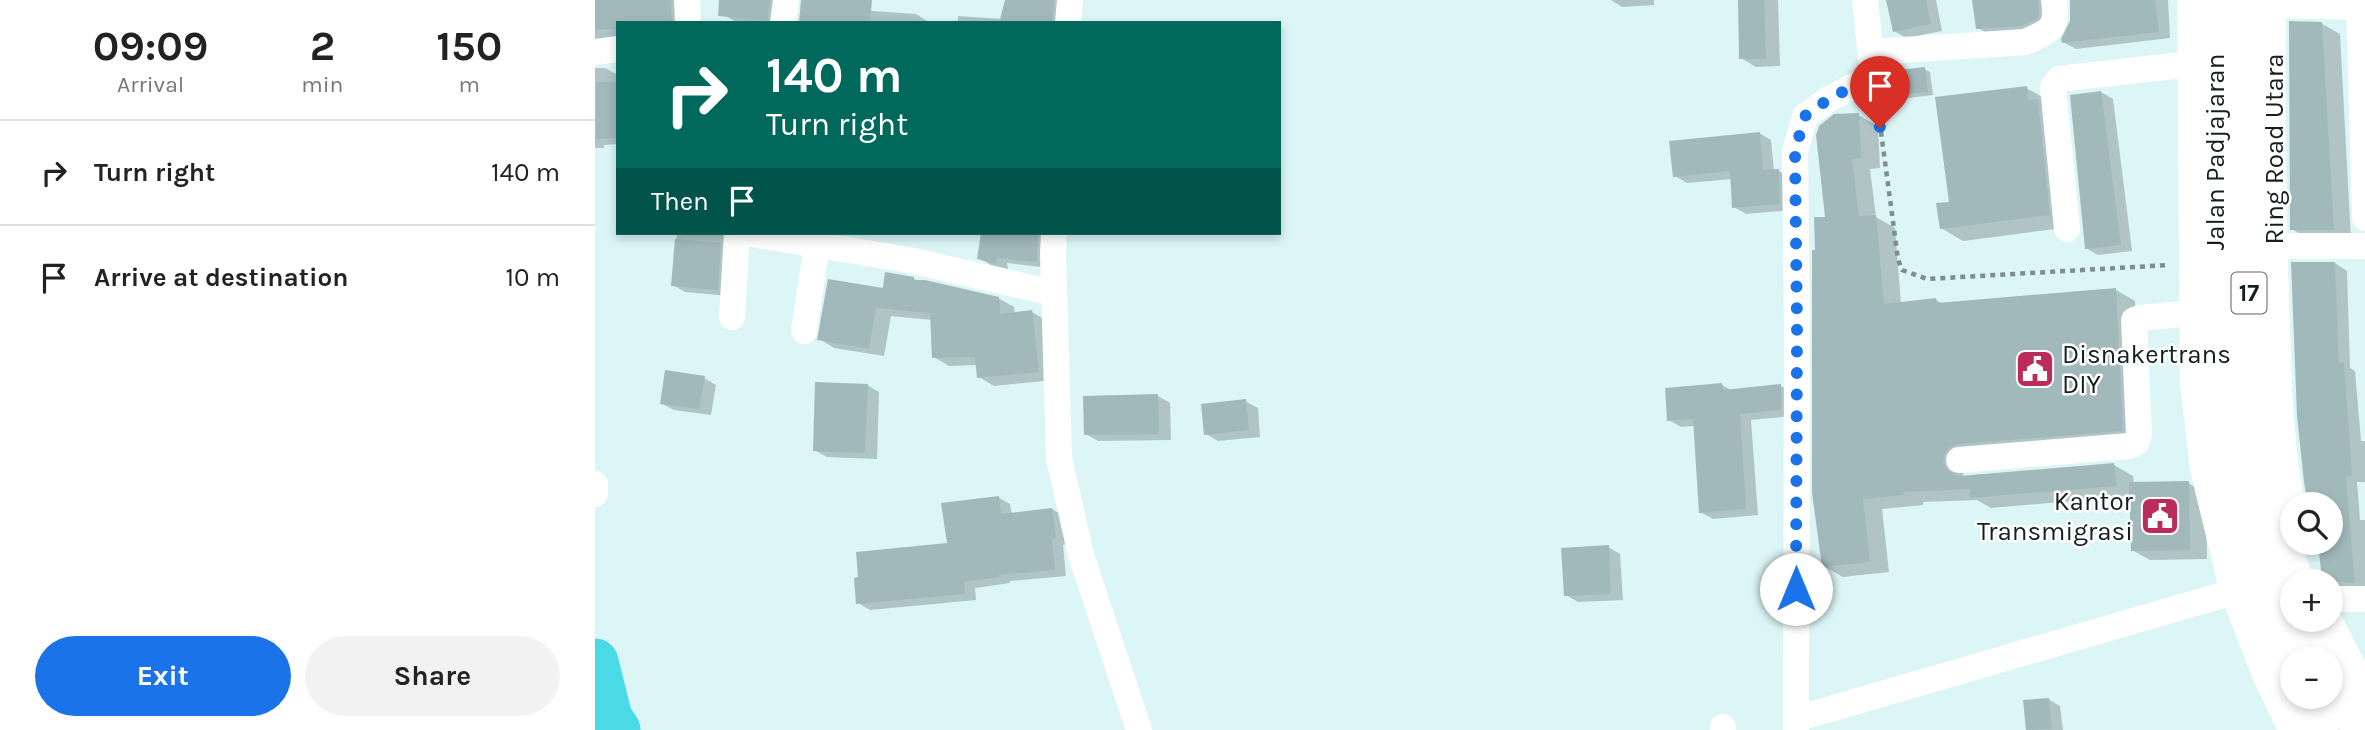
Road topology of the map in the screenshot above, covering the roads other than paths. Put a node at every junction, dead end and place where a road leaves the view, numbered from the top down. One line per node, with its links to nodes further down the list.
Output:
1 (687, 0): 10 (street)
2 (786, 0): 11 (street)
3 (1070, 0): 12 (street)
4 (1865, 0): 15 (street)
5 (2055, 0): 15 (street)
6 (2190, 0): 16 (street)
7 (2215, 0): 39 (highway, Jalan Padjajaran / 17)
8 (2265, 2): 9 (street); 17 (highway, Jalan Padjajaran / 17)
9 (2361, 5): 18 (street)
10 (688, 21)
11 (783, 21)
12 (1068, 21)
13 (616, 49): 14 (street)
14 (595, 52)
15 (1873, 64): 43 (street)
16 (2191, 64): 19 (street); 27 (street)
17 (2261, 125): 24 (street, Ring Road Utara); 34 (highway, Jalan Padjajaran / 17)
18 (2365, 218)
19 (2067, 229)
20 (746, 235): 28 (street)
21 (758, 235): 23 (street)
22 (1054, 235): 26 (street)
23 (817, 245): 26 (street); 29 (street)
24 (2274, 246): 25 (street); 32 (street, Ring Road Utara)
25 (2365, 246)
26 (1054, 293): 44 (street)
27 (2191, 313): 30 (street); 35 (street)
28 (731, 317)
29 (804, 331)
30 (1959, 460)
31 (595, 484): 33 (street)
32 (2289, 492)
33 (595, 494)
34 (2290, 569)
35 (2233, 592): 43 (street); 45 (street)
36 (2343, 599): 37 (street)
37 (2365, 599)
38 (2335, 632): 40 (street)
39 (2284, 646)
40 (2365, 689)
41 (2343, 694): 47 (highway)
42 (2310, 709): 46 (highway)
43 (1796, 725)
44 (1139, 730)
45 (2291, 730)
46 (2319, 730)
47 (2361, 730)

